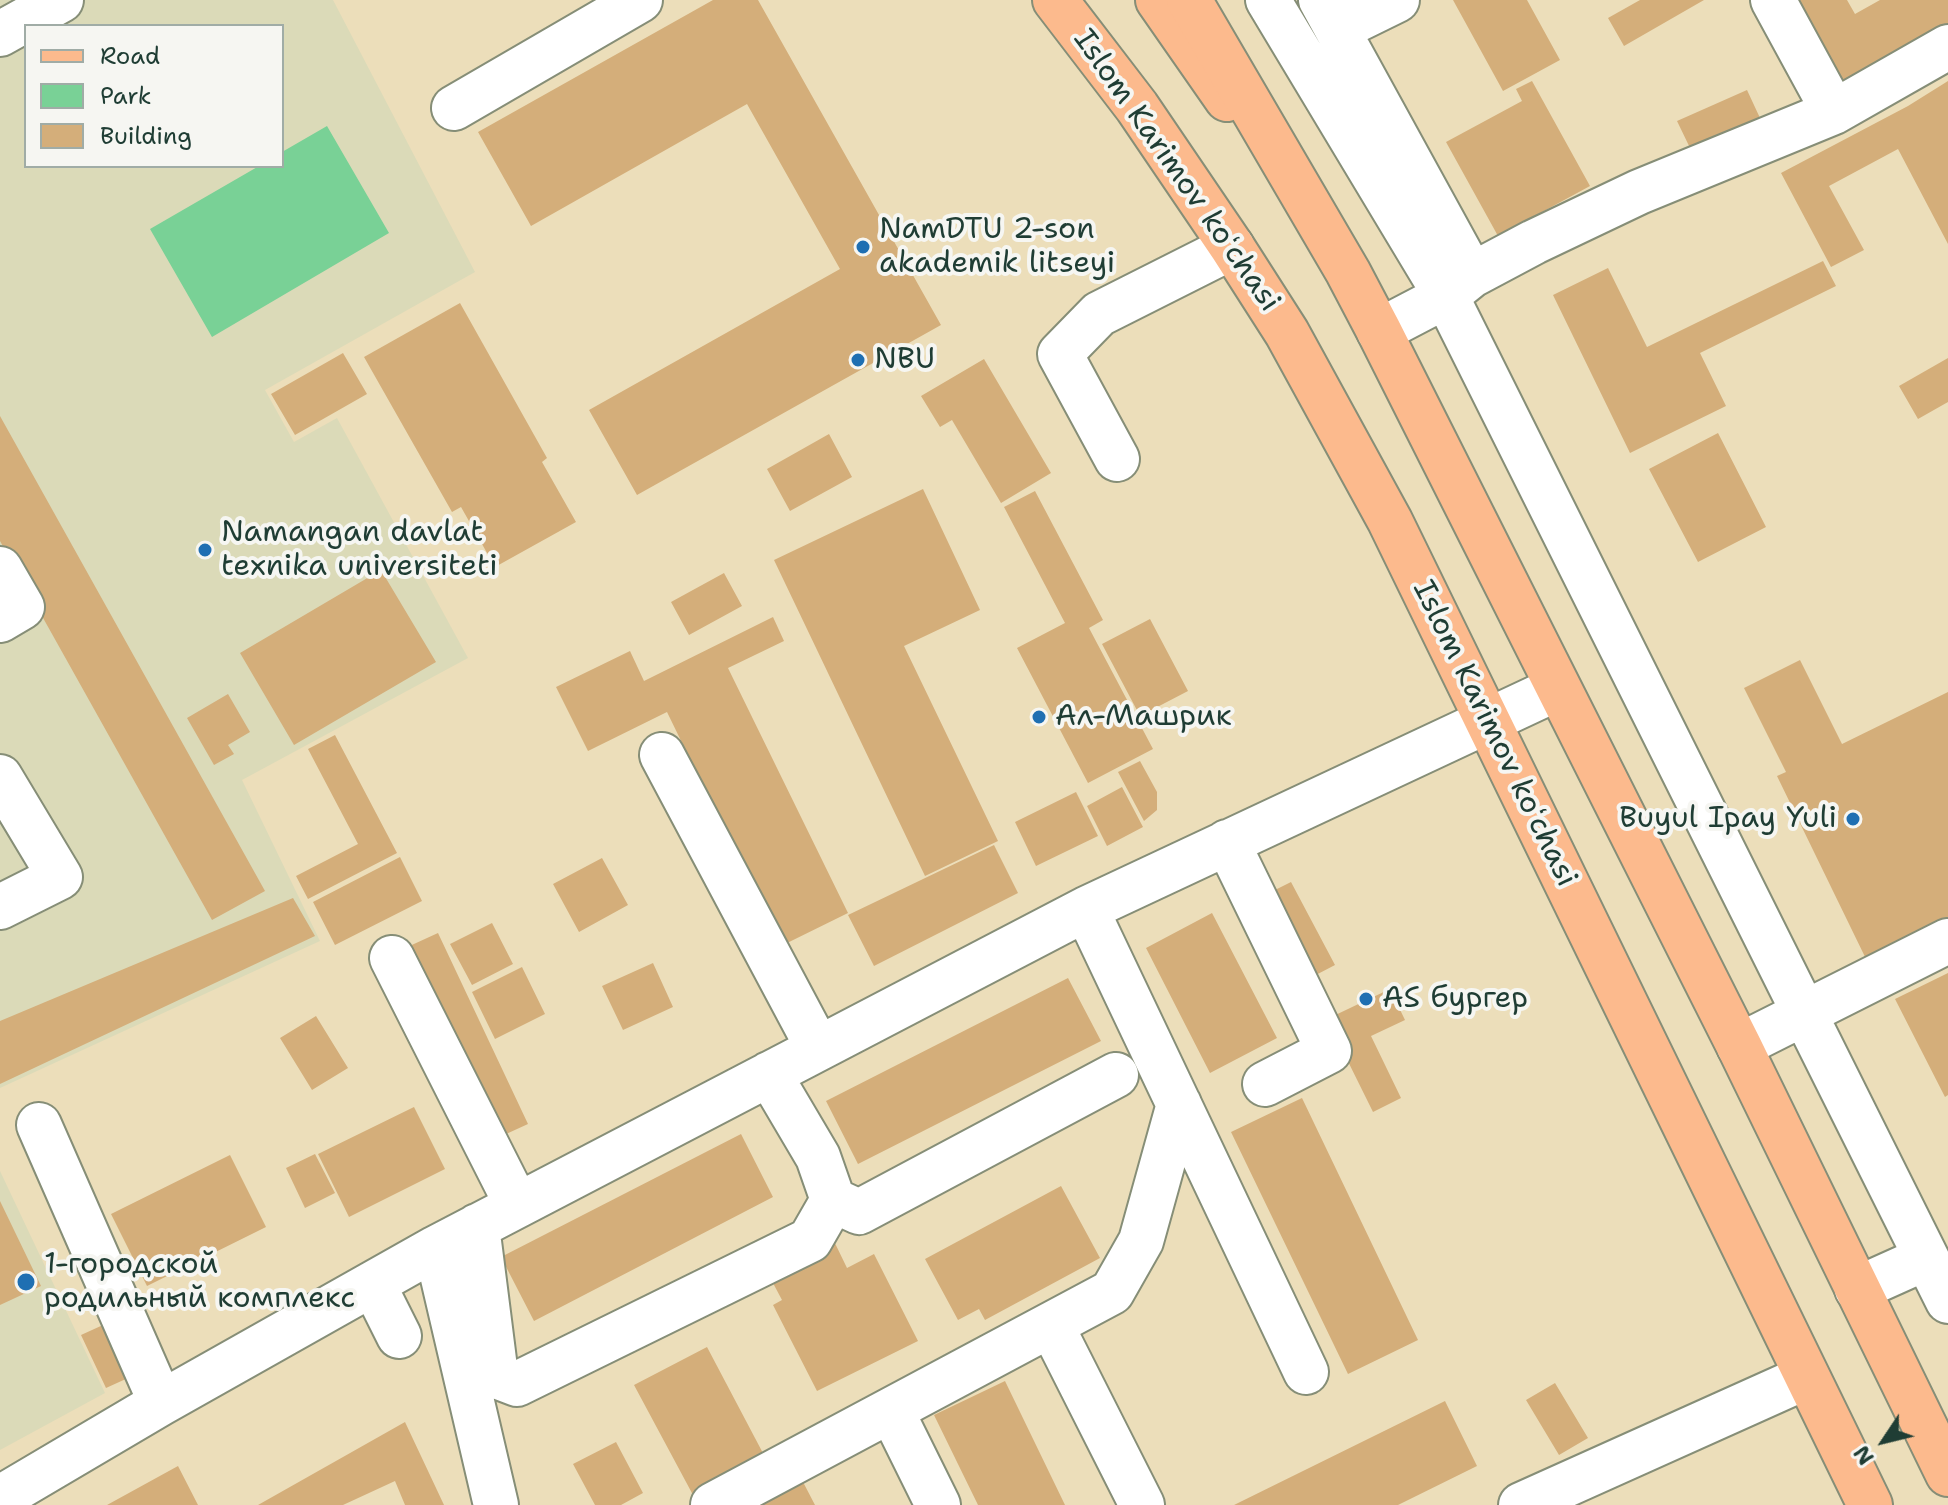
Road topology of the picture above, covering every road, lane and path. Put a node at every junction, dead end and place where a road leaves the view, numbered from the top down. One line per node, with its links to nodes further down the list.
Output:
1 (61, 0): 10 (street)
2 (640, 0): 12 (street)
3 (1055, 0): 14 (main road, Islom Karimov koʻchasi)
4 (1158, 0): 15 (main road)
5 (1189, 0): 15 (main road)
6 (1268, 0): 16 (street)
7 (1397, 0): 9 (street)
8 (1773, 0): 13 (street)
9 (1329, 14): 16 (street)
10 (0, 34)
11 (1948, 47): 13 (street)
12 (454, 108)
13 (1834, 112): 16 (street)
14 (1232, 247): 18 (street); 22 (main road, Islom Karimov koʻchasi)
15 (1348, 272): 17 (main road)
16 (1459, 286): 17 (street); 31 (street)
17 (1379, 331): 21 (main road)
18 (1117, 459)
19 (0, 569): 20 (street)
20 (0, 620)
21 (1558, 688): 22 (street); 32 (main road)
22 (1489, 721): 26 (street); 50 (main road, Islom Karimov koʻchasi)
23 (662, 755): 33 (street)
24 (0, 777): 25 (street)
25 (12, 824): 27 (street)
26 (1227, 842): 28 (street); 36 (street)
27 (0, 907)
28 (1086, 909): 33 (street); 37 (street)
29 (1948, 941): 31 (street)
30 (392, 958): 40 (street)
31 (1806, 1013): 32 (street); 43 (street)
32 (1739, 1046): 45 (main road)
33 (818, 1048): 34 (street)
34 (769, 1074): 39 (street); 40 (street)
35 (1116, 1075): 39 (street)
36 (1265, 1084)
37 (1179, 1104): 47 (street); 49 (street)
38 (39, 1125): 51 (street)
39 (833, 1200): 41 (street)
40 (517, 1205): 41 (street)
41 (477, 1226): 42 (street)
42 (436, 1248): 44 (street); 56 (street)
43 (1926, 1258): 45 (street); 46 (street)
44 (373, 1284): 48 (street); 51 (street)
45 (1857, 1289): 53 (main road)
46 (1948, 1301)
47 (1051, 1325): 52 (street); 59 (street)
48 (399, 1336)
49 (1306, 1372)
50 (1806, 1377): 54 (street); 61 (main road, Islom Karimov koʻchasi)
51 (161, 1403): 55 (street)
52 (891, 1410): 57 (street); 58 (street)
53 (1948, 1474)
54 (1590, 1491): 60 (street)
55 (0, 1498)
56 (496, 1505)
57 (713, 1505)
58 (938, 1505)
59 (1142, 1505)
60 (1521, 1505)
61 (1870, 1505)

